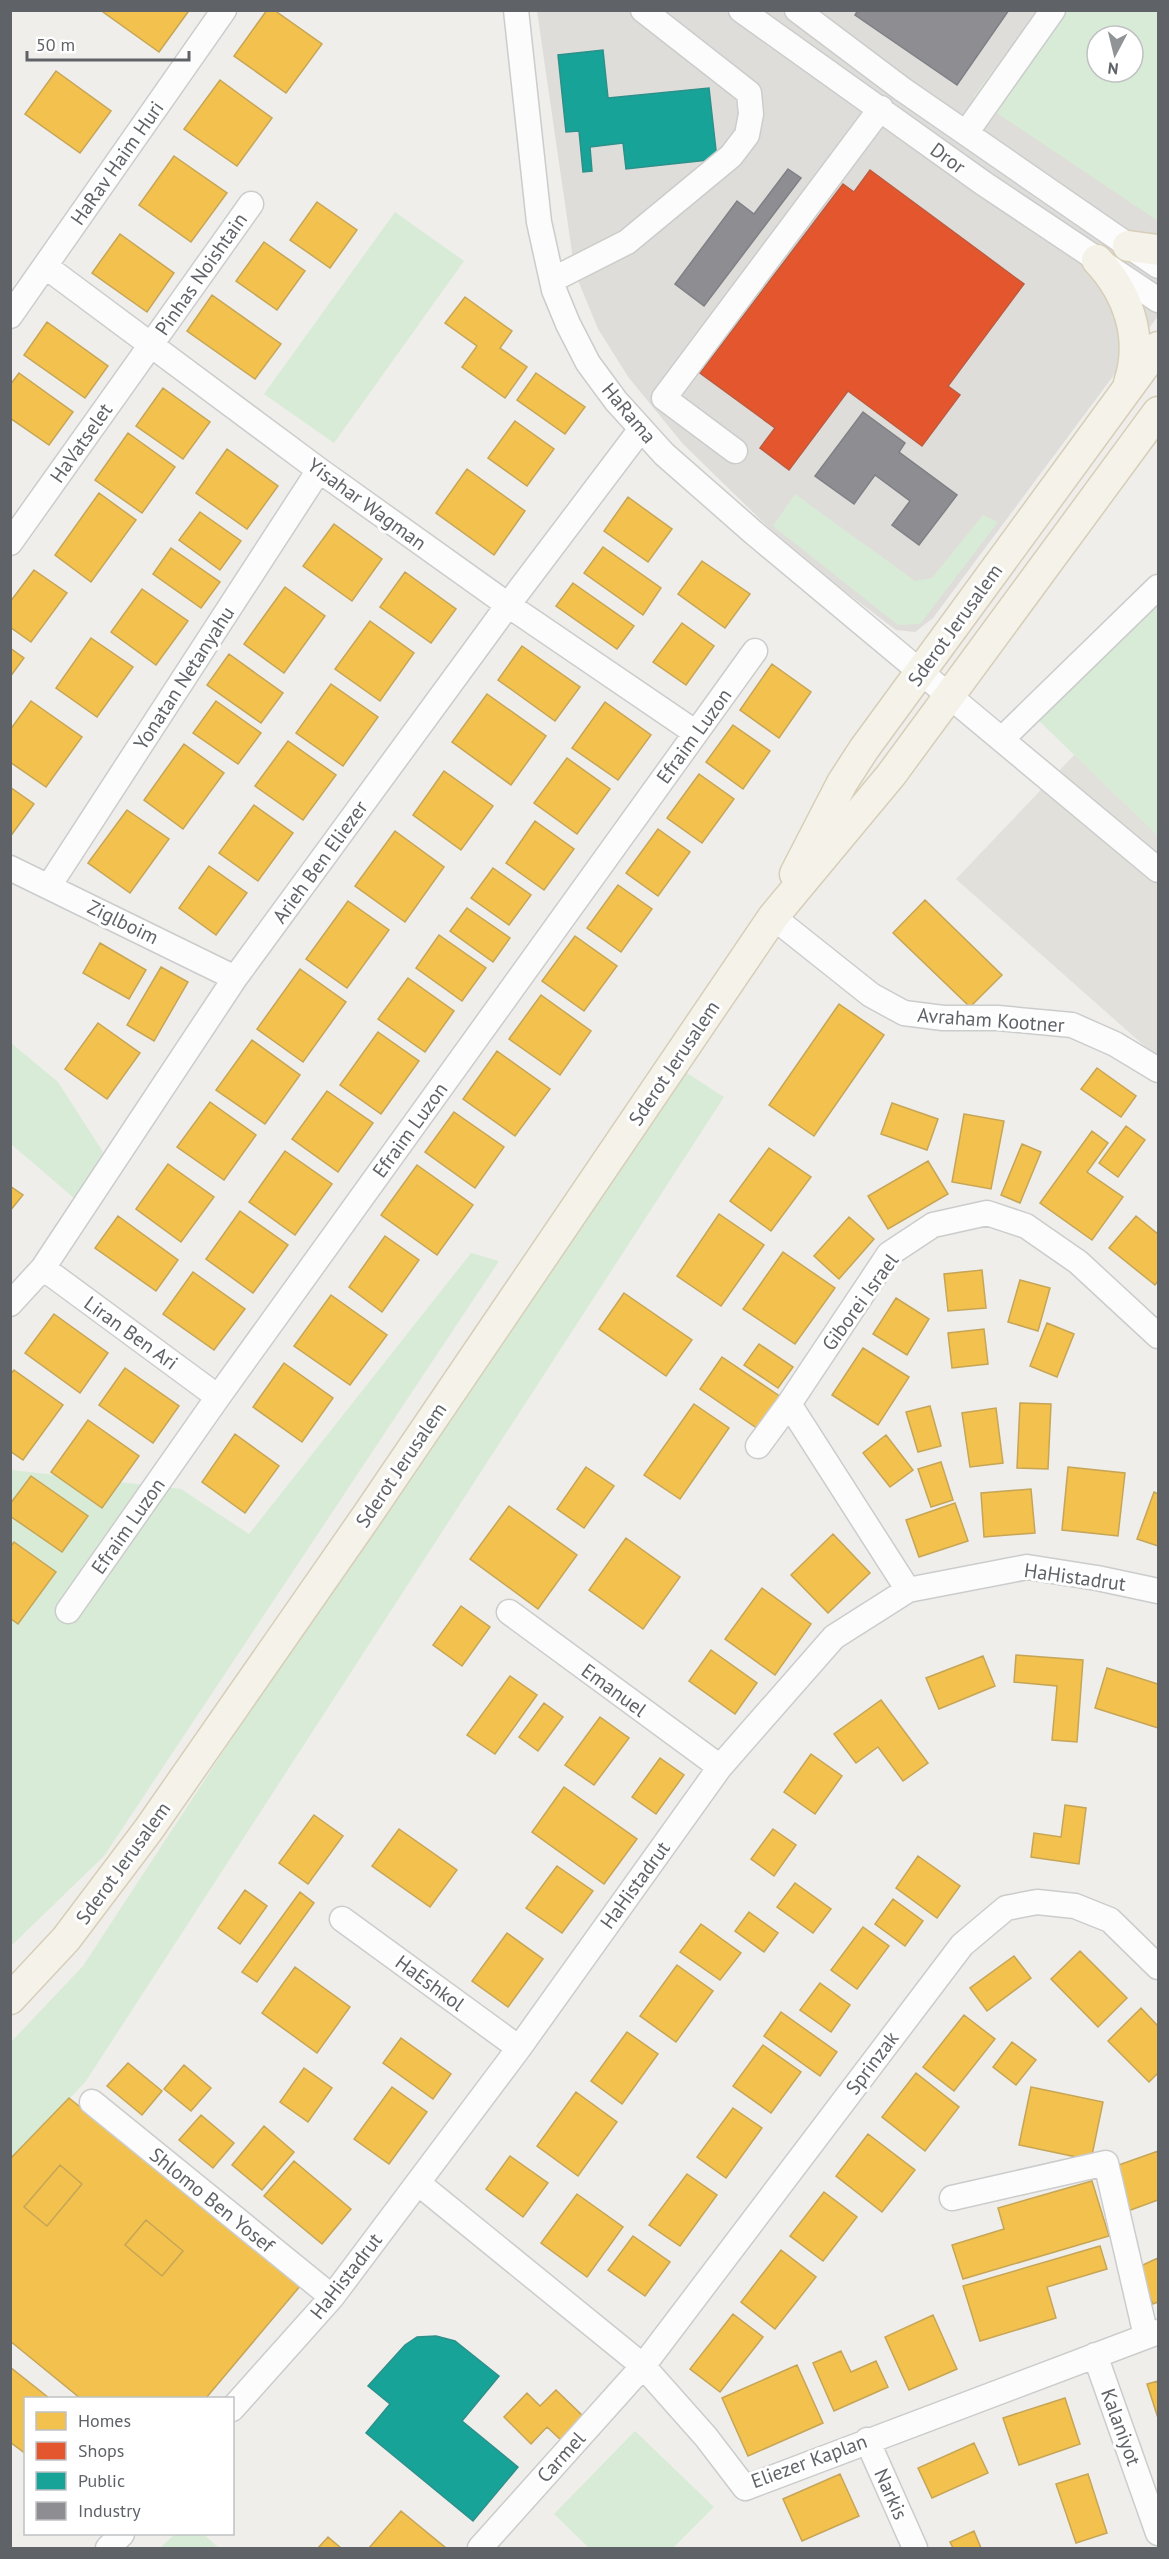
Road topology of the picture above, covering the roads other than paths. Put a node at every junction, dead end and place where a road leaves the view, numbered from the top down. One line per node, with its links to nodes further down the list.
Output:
1 (224, 10): 14 (street, HaRav Haim Huri)
2 (516, 10): 16 (street, HaRama)
3 (643, 10): 16 (street)
4 (741, 10): 8 (street, Dror)
5 (797, 10): 7 (street, Dror)
6 (1053, 10): 9 (street)
7 (813, 19): 9 (street, Dror)
8 (881, 108): 13 (street, Dror); 24 (street)
9 (966, 133): 11 (street, Dror)
10 (251, 204): 19 (street, Pinhas Noishtain)
11 (1128, 246): 12 (main road); 15 (street, Dror)
12 (1158, 250)
13 (1097, 260): 17 (street, Dror); 21 (main road)
14 (45, 266): 18 (street, HaRav Haim Huri); 19 (street, Yisahar Wagman)
15 (1158, 266)
16 (552, 280): 23 (street, HaRama)
17 (1158, 300)
18 (10, 316)
19 (151, 344): 25 (street, Yisahar Wagman); 26 (street, HaVatselet)
20 (1158, 347): 21 (main road, Sderot Jerusalem)
21 (1128, 388): 30 (main road, Sderot Jerusalem)
22 (1158, 412): 31 (main road, Sderot Jerusalem)
23 (641, 429): 28 (street, Arieh Ben Eliezer); 30 (street, HaRama)
24 (735, 451)
25 (319, 470): 28 (street, Yisahar Wagman); 36 (street, Yonatan Netanyahu)
26 (10, 543)
27 (1158, 587): 33 (street)
28 (508, 605): 32 (street, Yisahar Wagman); 38 (street, Arieh Ben Eliezer)
29 (755, 651): 32 (street, Efraim Luzon)
30 (921, 671): 31 (street, HaRama); 37 (main road, Sderot Jerusalem)
31 (950, 695): 33 (street, HaRama); 37 (main road, Sderot Jerusalem)
32 (696, 733): 43 (street, Efraim Luzon)
33 (1002, 739): 35 (street, HaRama)
34 (10, 868): 36 (street, Ziglboim)
35 (1158, 870)
36 (49, 886): 38 (street, Ziglboim)
37 (773, 917): 39 (street, Avraham Kootner); 53 (main road, Sderot Jerusalem)
38 (235, 978): 40 (street, Arieh Ben Eliezer)
39 (1158, 1070)
40 (43, 1268): 41 (street, Arieh Ben Eliezer); 43 (street, Liran Ben Ari)
41 (10, 1304)
42 (1158, 1336): 44 (street, Giborei Israel)
43 (218, 1397): 48 (street, Efraim Luzon)
44 (789, 1404): 45 (street, Giborei Israel); 46 (street)
45 (758, 1446)
46 (908, 1590): 47 (street, HaHistadrut); 50 (street, HaHistadrut)
47 (1158, 1591)
48 (68, 1611)
49 (509, 1612): 50 (street, Emanuel)
50 (720, 1767): 54 (street, HaHistadrut)
51 (342, 1919): 54 (street, HaEshkol)
52 (1158, 1967): 61 (street, Sprinzak)
53 (10, 1999)
54 (519, 2048): 56 (street, HaHistadrut)
55 (92, 2102): 58 (street, Shlomo Ben Yosef)
56 (418, 2183): 58 (street, HaHistadrut); 61 (street, Eliezer Kaplan)
57 (952, 2198): 59 (street)
58 (332, 2297): 62 (street, HaHistadrut)
59 (1152, 2334): 60 (street, Eliezer Kaplan)
60 (1095, 2355): 63 (street, Eliezer Kaplan); 64 (street, Kalaniyot)
61 (643, 2366): 63 (street, Eliezer Kaplan); 67 (street, Carmel)
62 (234, 2407)
63 (867, 2440): 68 (street, Narkis)
64 (1158, 2533)
65 (121, 2535): 66 (street)
66 (108, 2548)
67 (480, 2548)
68 (915, 2548)

